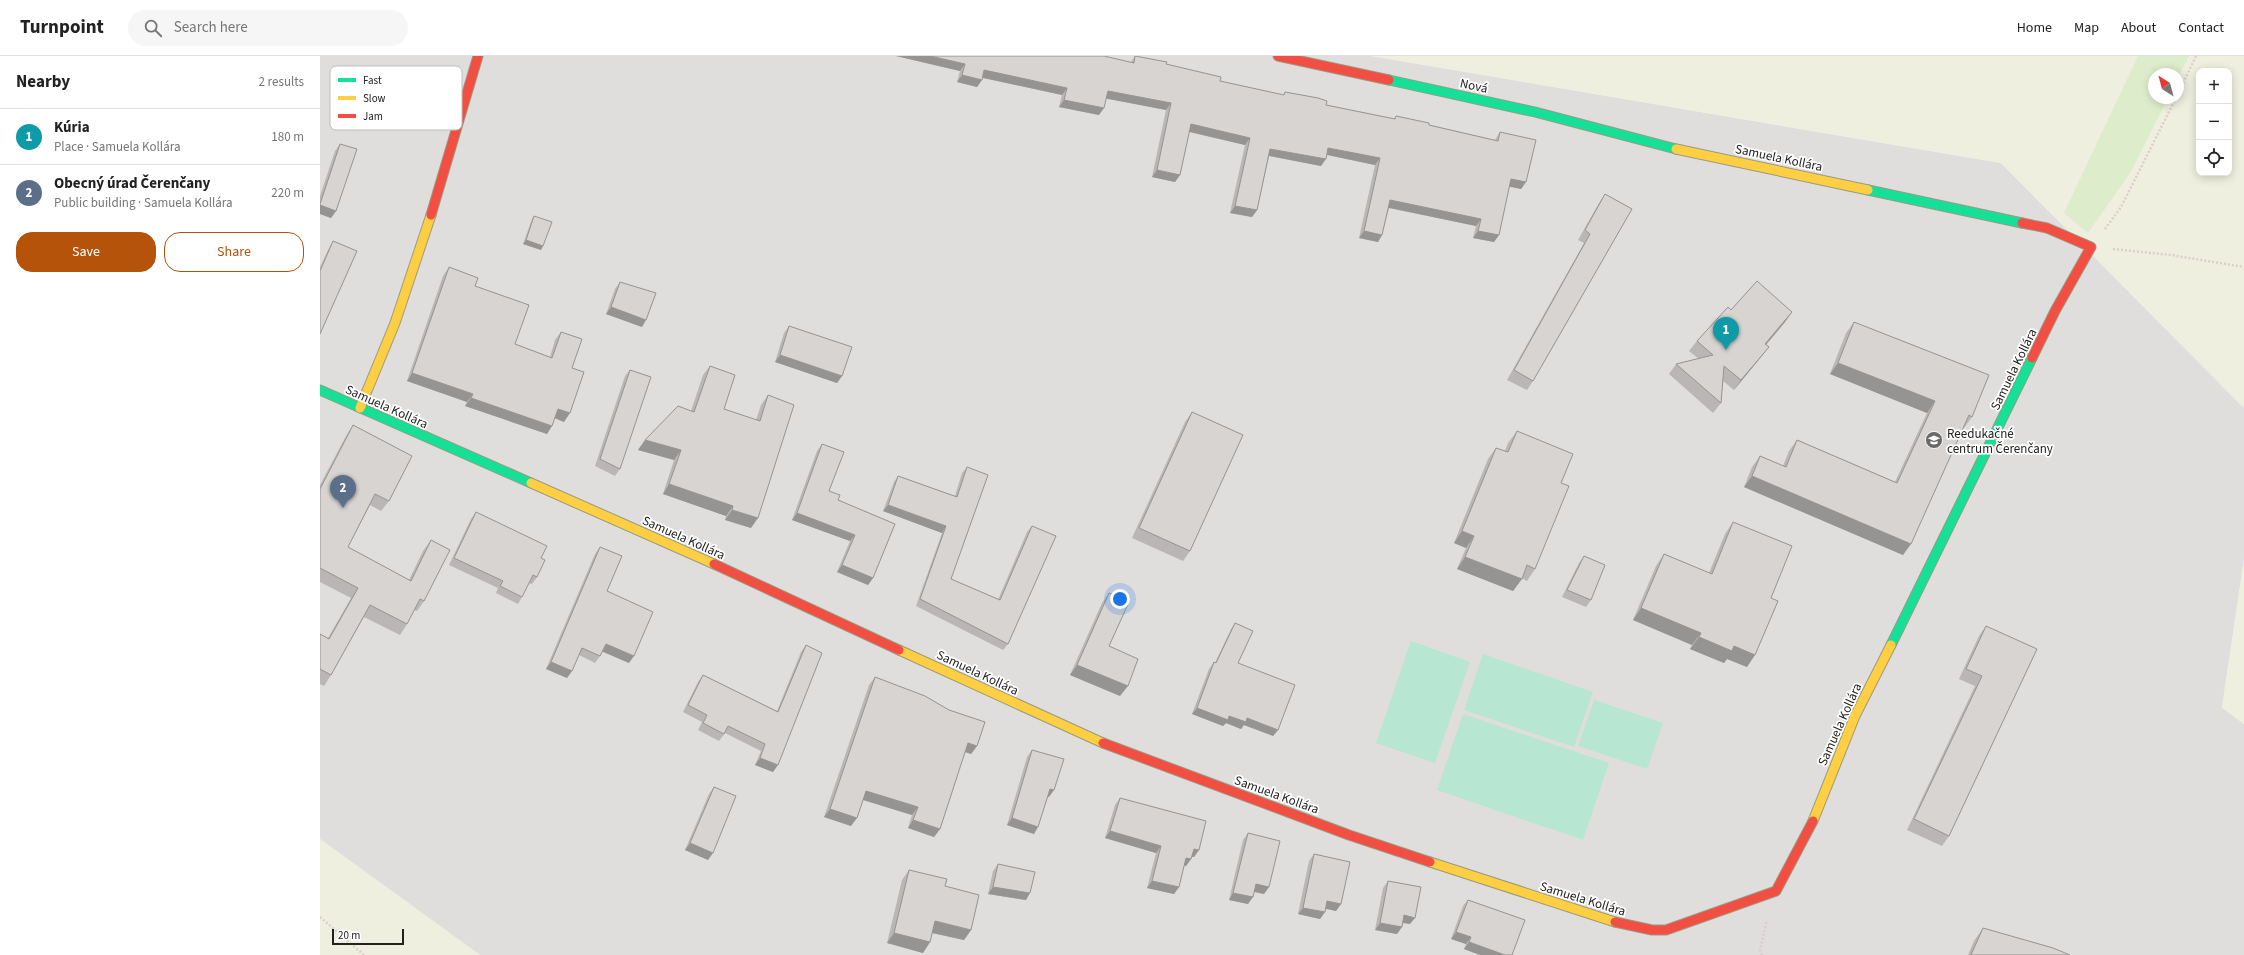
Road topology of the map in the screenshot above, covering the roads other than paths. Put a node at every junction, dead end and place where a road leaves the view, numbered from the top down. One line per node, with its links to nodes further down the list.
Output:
1 (478, 56): 3 (street)
2 (1278, 56): 5 (street, Nová)
3 (462, 108)
4 (455, 130): 7 (street)
5 (1663, 146): 7 (street, Samuela Kollára)
6 (320, 390): 7 (street, Samuela Kollára)
7 (360, 408)

